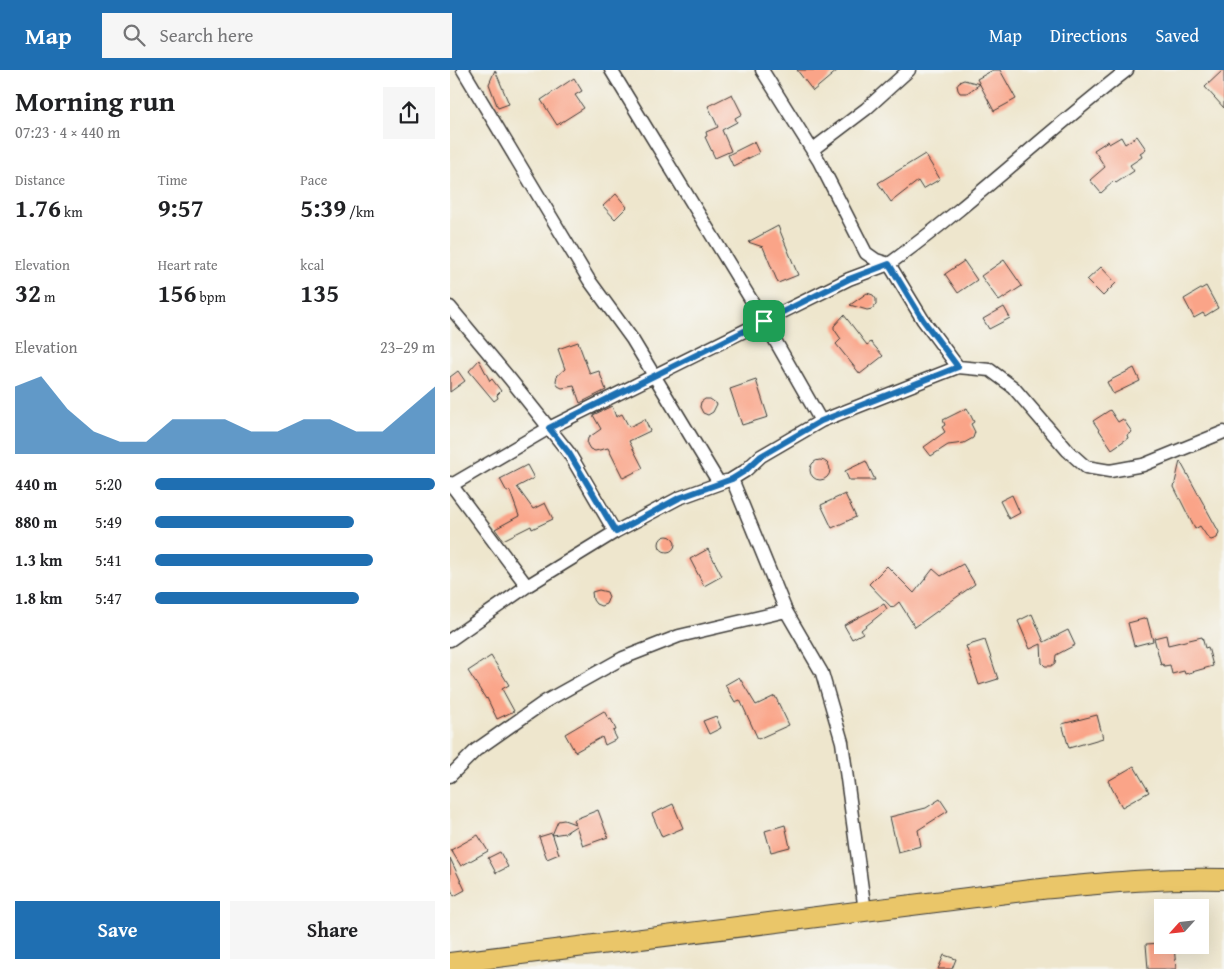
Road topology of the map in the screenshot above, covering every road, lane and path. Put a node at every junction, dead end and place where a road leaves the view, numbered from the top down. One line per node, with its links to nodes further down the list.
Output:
1 (463, 70): 11 (street)
2 (612, 70): 9 (street)
3 (762, 70): 6 (street)
4 (910, 70): 6 (street)
5 (1127, 70): 7 (street)
6 (812, 150): 7 (street)
7 (889, 264): 9 (street); 10 (street)
8 (450, 307): 13 (street)
9 (764, 321): 11 (street); 12 (street)
10 (958, 367): 12 (street); 14 (street)
11 (654, 376): 13 (street); 16 (street)
12 (821, 421): 15 (street)
13 (549, 428): 17 (street); 18 (street)
14 (1224, 432)
15 (732, 479): 16 (street); 20 (street)
16 (719, 483): 18 (street)
17 (450, 485): 19 (street)
18 (616, 532): 19 (street)
19 (527, 586): 21 (street)
20 (786, 611): 22 (street); 24 (street)
21 (450, 640)
22 (450, 776)
23 (1224, 879): 24 (main road)
24 (865, 911): 26 (main road)
25 (450, 963): 26 (main road)
26 (480, 964)

